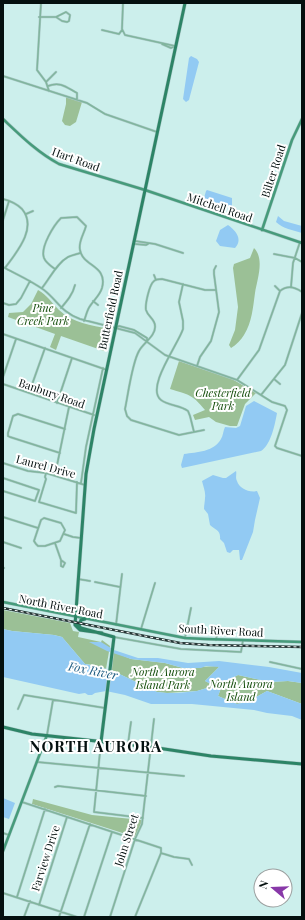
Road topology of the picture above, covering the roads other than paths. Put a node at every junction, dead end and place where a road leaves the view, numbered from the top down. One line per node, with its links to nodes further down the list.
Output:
1 (41, 3): 4 (street)
2 (123, 3): 7 (street)
3 (184, 3): 10 (main road, Butterfield Road)
4 (39, 17): 5 (street); 13 (street)
5 (56, 17): 5 (street)
6 (102, 30): 8 (street)
7 (122, 30): 8 (street); 9 (street)
8 (119, 34): 9 (street)
9 (125, 35): 10 (street)
10 (176, 46): 19 (main road, Butterfield Road)
11 (56, 72): 13 (street)
12 (3, 76): 15 (street)
13 (46, 82): 14 (street)
14 (48, 86): 15 (street); 16 (street)
15 (49, 91): 16 (street)
16 (77, 100): 19 (street)
17 (3, 119): 20 (street, Hart Road)
18 (302, 119): 27 (street, Bilter Road)
19 (157, 132): 21 (main road, Butterfield Road)
20 (134, 186): 21 (street, Mitchell Road)
21 (144, 190): 27 (street, Mitchell Road); 28 (main road, Butterfield Road)
22 (3, 199): 23 (street)
23 (10, 201): 25 (street); 26 (street)
24 (33, 211): 25 (street)
25 (26, 214): 37 (street)
26 (3, 220)
27 (262, 230): 29 (street, Mitchell Road)
28 (134, 242): 30 (street); 30 (street); 56 (main road, Butterfield Road)
29 (301, 242): 34 (street)
30 (148, 244): 32 (street)
31 (80, 252): 38 (street); 38 (street); 50 (street)
32 (183, 253)
33 (274, 254): 34 (street)
34 (294, 258): 35 (street); 45 (street)
35 (302, 262)
36 (216, 266): 47 (street)
37 (4, 268): 41 (street)
38 (55, 269): 46 (street)
39 (154, 275): 40 (street)
40 (156, 280): 42 (street); 59 (street)
41 (30, 281): 46 (street); 51 (street)
42 (183, 284): 47 (street); 61 (street)
43 (75, 285): 53 (street)
44 (275, 286): 48 (street)
45 (291, 287): 48 (street); 49 (street)
46 (42, 288): 53 (street)
47 (216, 290): 63 (street)
48 (280, 291): 67 (street)
49 (302, 292)
50 (93, 301): 52 (street); 55 (street)
51 (3, 303)
52 (98, 305)
53 (61, 308): 55 (street)
54 (302, 313): 66 (street)
55 (84, 321): 56 (street)
56 (115, 328): 59 (street); 64 (main road, Butterfield Road)
57 (3, 334): 58 (street)
58 (16, 338): 60 (street); 65 (street)
59 (147, 341): 61 (street); 75 (street)
60 (45, 348): 62 (street); 70 (street)
61 (169, 356): 63 (street); 79 (street)
62 (72, 358): 64 (street); 72 (street)
63 (197, 366): 67 (street)
64 (105, 369): 74 (main road, Butterfield Road)
65 (3, 377)
66 (274, 379): 69 (street); 71 (street)
67 (237, 380): 71 (street)
68 (3, 384): 70 (street, Banbury Road)
69 (280, 384)
70 (29, 393): 72 (street, Banbury Road)
71 (261, 395): 81 (street)
72 (57, 403): 73 (street, Banbury Road)
73 (70, 407): 74 (street, Banbury Road); 77 (street)
74 (95, 416): 87 (street); 88 (main road, Butterfield Road)
75 (127, 416): 76 (street); 79 (street)
76 (124, 418)
77 (65, 430): 80 (street); 80 (street)
78 (204, 430): 79 (street)
79 (194, 432)
80 (60, 453): 84 (street)
81 (302, 456)
82 (3, 463): 83 (street, Laurel Drive)
83 (46, 473): 84 (street, Laurel Drive); 86 (street)
84 (55, 475): 86 (street, Laurel Drive)
85 (3, 478): 89 (street)
86 (77, 482): 87 (street, Laurel Drive)
87 (81, 483): 88 (street, Laurel Drive)
88 (85, 484): 93 (main road, Butterfield Road)
89 (3, 491)
90 (3, 517): 91 (street)
91 (38, 528): 92 (street); 95 (street)
92 (64, 534): 93 (street); 95 (street)
93 (81, 538): 99 (main road, Butterfield Road)
94 (3, 542): 96 (street)
95 (55, 543): 97 (street)
96 (21, 548)
97 (61, 560)
98 (122, 574): 103 (street)
99 (78, 579): 100 (street); 106 (main road, Butterfield Road)
100 (90, 581)
101 (95, 582): 103 (street)
102 (155, 583): 111 (street)
103 (120, 587): 109 (street)
104 (3, 602): 106 (street, North River Road)
105 (191, 608): 115 (street)
106 (75, 616): 107 (street, North River Road); 108 (main road, Butterfield Road)
107 (85, 619): 109 (street, North River Road); 110 (main road)
108 (75, 623): 110 (main road); 113 (main road)
109 (116, 624): 111 (street, South River Road)
110 (79, 626): 113 (main road)
111 (141, 629): 115 (street, South River Road)
112 (218, 629): 116 (street)
113 (102, 634): 114 (main road)
114 (114, 636): 117 (street); 122 (main road)
115 (185, 638): 116 (street, South River Road)
116 (216, 640): 117 (street, South River Road)
117 (242, 640): 118 (street, South River Road)
118 (302, 642)
119 (270, 662): 120 (street)
120 (302, 669)
121 (53, 700): 122 (street); 123 (street); 127 (street)
122 (105, 708): 128 (main road)
123 (18, 709)
124 (154, 719): 130 (street, John Street)
125 (131, 722): 129 (street)
126 (3, 727): 127 (main road)
127 (47, 735): 128 (main road); 131 (street)
128 (101, 742): 129 (main road); 133 (street)
129 (128, 744): 130 (main road)
130 (151, 747): 132 (main road); 134 (street, John Street)
131 (37, 762): 133 (street); 139 (street)
132 (302, 764)
133 (98, 768): 134 (street); 137 (street)
134 (148, 774): 135 (street); 138 (street, John Street)
135 (184, 776)
136 (55, 787): 137 (street)
137 (96, 790): 138 (street); 142 (street)
138 (146, 796): 142 (street, John Street)
139 (22, 802): 140 (street); 146 (street)
140 (45, 810): 141 (street); 152 (street)
141 (68, 817): 143 (street); 154 (street, Farview Drive)
142 (143, 818): 147 (street, John Street)
143 (90, 824): 144 (street); 155 (street)
144 (112, 832): 147 (street); 159 (street)
145 (3, 833): 146 (street)
146 (9, 835): 148 (street)
147 (135, 839): 149 (street); 160 (street, John Street)
148 (3, 851)
149 (162, 853): 150 (street); 161 (street)
150 (192, 865)
151 (3, 892): 152 (street)
152 (17, 897): 153 (street)
153 (30, 901): 154 (street); 156 (street)
154 (39, 905): 155 (street)
155 (61, 912): 157 (street); 158 (street)
156 (24, 917)
157 (59, 917)
158 (77, 917)
159 (84, 917)
160 (110, 917)
161 (135, 917)

